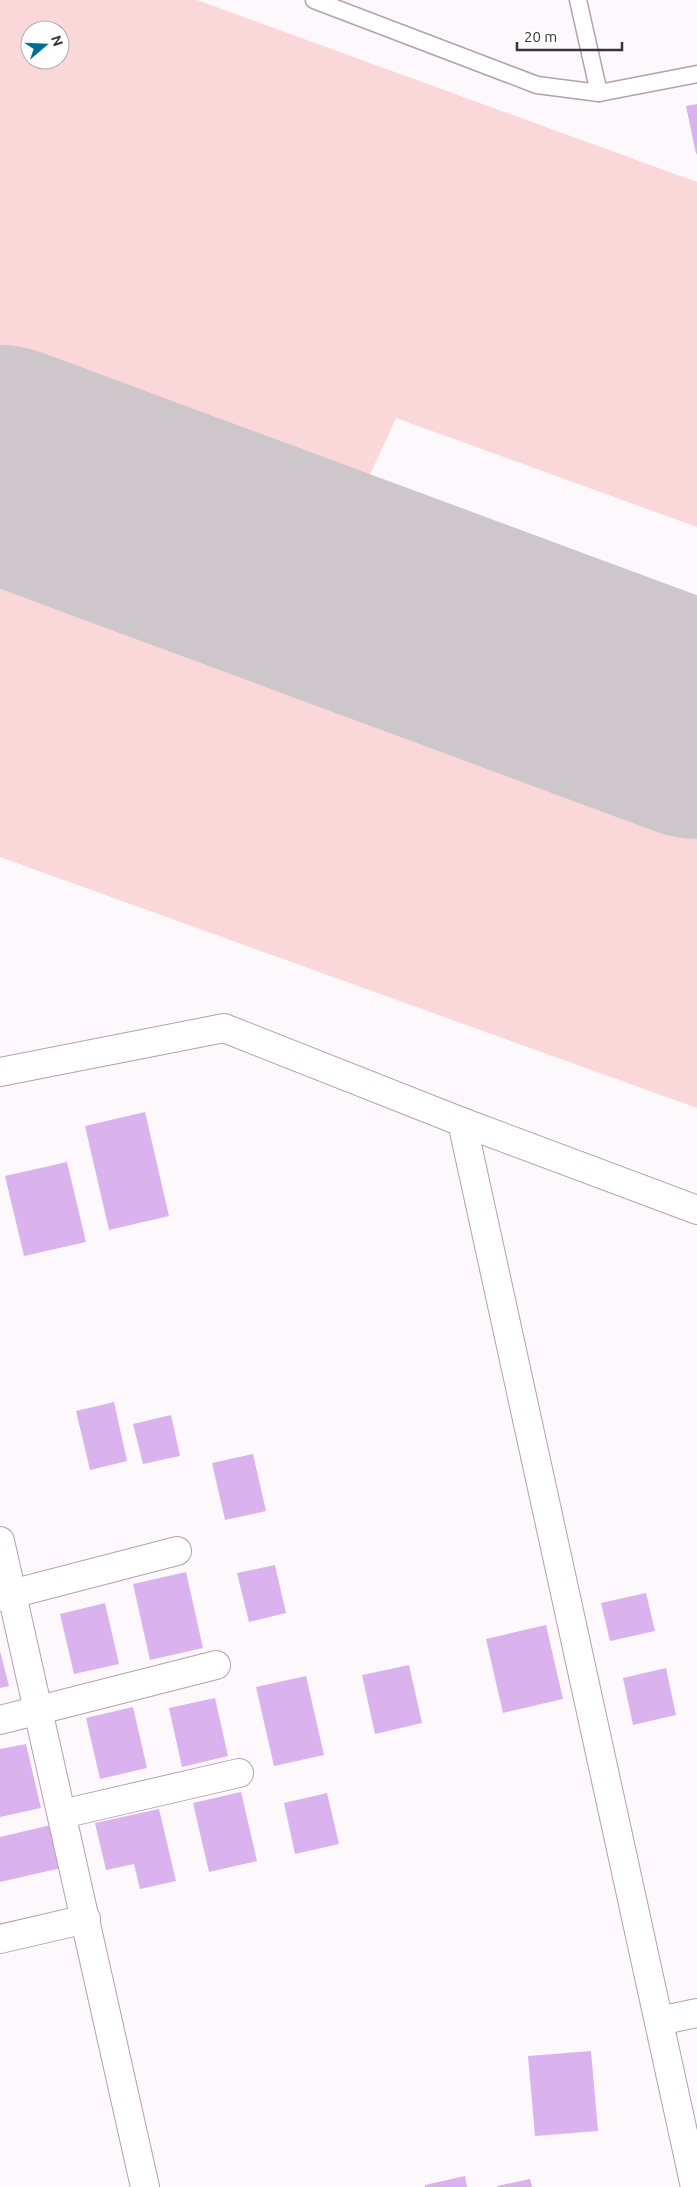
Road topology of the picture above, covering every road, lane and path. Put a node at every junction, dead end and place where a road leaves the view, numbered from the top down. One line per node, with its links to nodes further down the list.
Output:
1 (314, 0): 4 (lane)
2 (578, 0): 4 (lane)
3 (697, 74): 4 (lane)
4 (599, 93)
5 (0, 1072): 6 (street)
6 (462, 1122): 7 (street); 19 (street)
7 (697, 1210)
8 (0, 1541): 10 (street)
9 (178, 1551): 10 (street)
10 (6, 1595): 12 (street)
11 (216, 1665): 12 (street)
12 (38, 1710): 13 (street); 15 (street)
13 (0, 1720)
14 (239, 1773): 15 (street)
15 (62, 1814): 16 (street)
16 (86, 1919): 17 (street); 20 (street)
17 (0, 1938)
18 (697, 2013): 19 (street)
19 (659, 2021): 21 (street)
20 (145, 2187)
21 (695, 2187)

